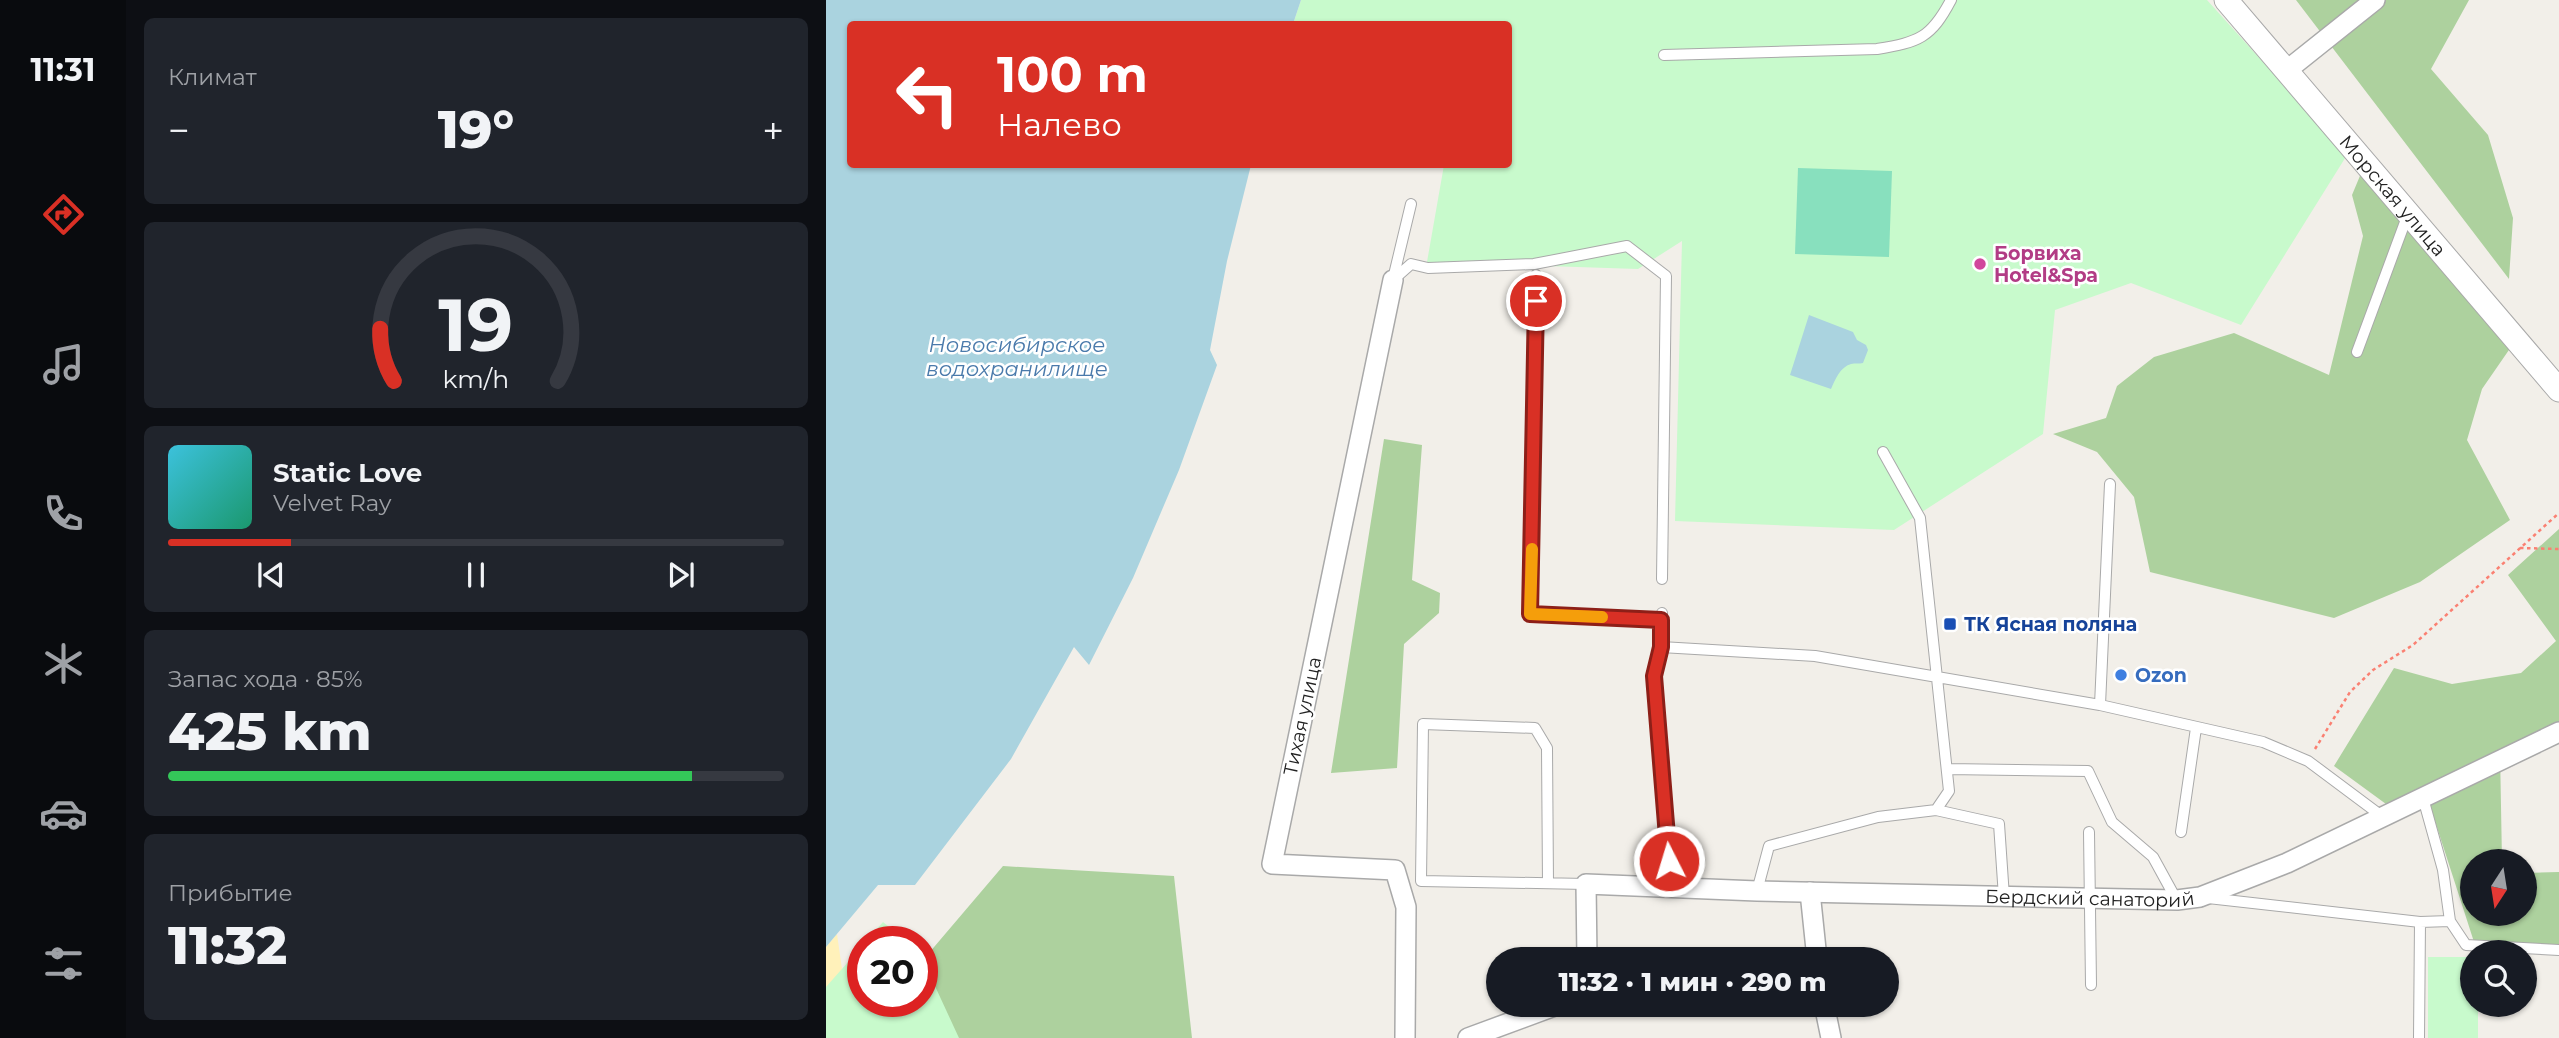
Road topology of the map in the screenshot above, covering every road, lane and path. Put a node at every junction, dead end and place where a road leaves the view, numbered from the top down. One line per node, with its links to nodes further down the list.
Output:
1 (1951, 0): 4 (lane)
2 (2226, 0): 5 (street, Морская улица)
3 (2375, 0): 5 (street)
4 (1664, 55)
5 (2286, 71): 7 (street, Морская улица)
6 (1411, 204): 9 (lane)
7 (2409, 214): 10 (lane); 11 (street, Морская улица)
8 (1536, 275): 18 (lane)
9 (1393, 280): 17 (lane); 47 (street, Тихая улица)
10 (2357, 352)
11 (2559, 390)
12 (1883, 452): 19 (lane)
13 (2110, 484): 20 (lane)
14 (2559, 513): 15 (path)
15 (2520, 548): 16 (path); 23 (path)
16 (2559, 549)
17 (1662, 579)
18 (1661, 647): 19 (lane); 32 (lane)
19 (1938, 677): 20 (lane); 24 (lane)
20 (2100, 705): 21 (lane)
21 (2196, 728): 23 (lane); 29 (lane)
22 (2559, 732): 25 (street, Бердский санаторий)
23 (2308, 761): 27 (lane)
24 (1947, 769): 26 (lane); 38 (lane)
25 (2423, 798): 27 (street, Бердский санаторий); 40 (lane)
26 (1936, 810): 33 (lane); 35 (lane)
27 (2384, 817): 36 (street, Бердский санаторий)
28 (2089, 832): 37 (lane)
29 (2181, 832)
30 (1548, 883): 30 (lane); 31 (lane)
31 (1586, 884): 32 (street, Бердский санаторий); 41 (street)
32 (1671, 887): 33 (street, Бердский санаторий)
33 (1757, 891): 34 (street, Бердский санаторий)
34 (1810, 892): 35 (street, Бердский санаторий); 42 (street)
35 (2004, 897): 37 (street, Бердский санаторий)
36 (2200, 897): 38 (street, Бердский санаторий); 39 (lane)
37 (2089, 898): 38 (street, Бердский санаторий); 44 (lane)
38 (2177, 900)
39 (2420, 922): 40 (lane); 50 (lane)
40 (2450, 922): 43 (lane)
41 (1587, 947)
42 (1816, 947)
43 (2559, 950)
44 (2091, 985)
45 (1525, 1017): 48 (street)
46 (1827, 1017): 49 (street)
47 (1405, 1038)
48 (1468, 1038)
49 (1831, 1038)
50 (2419, 1038)

